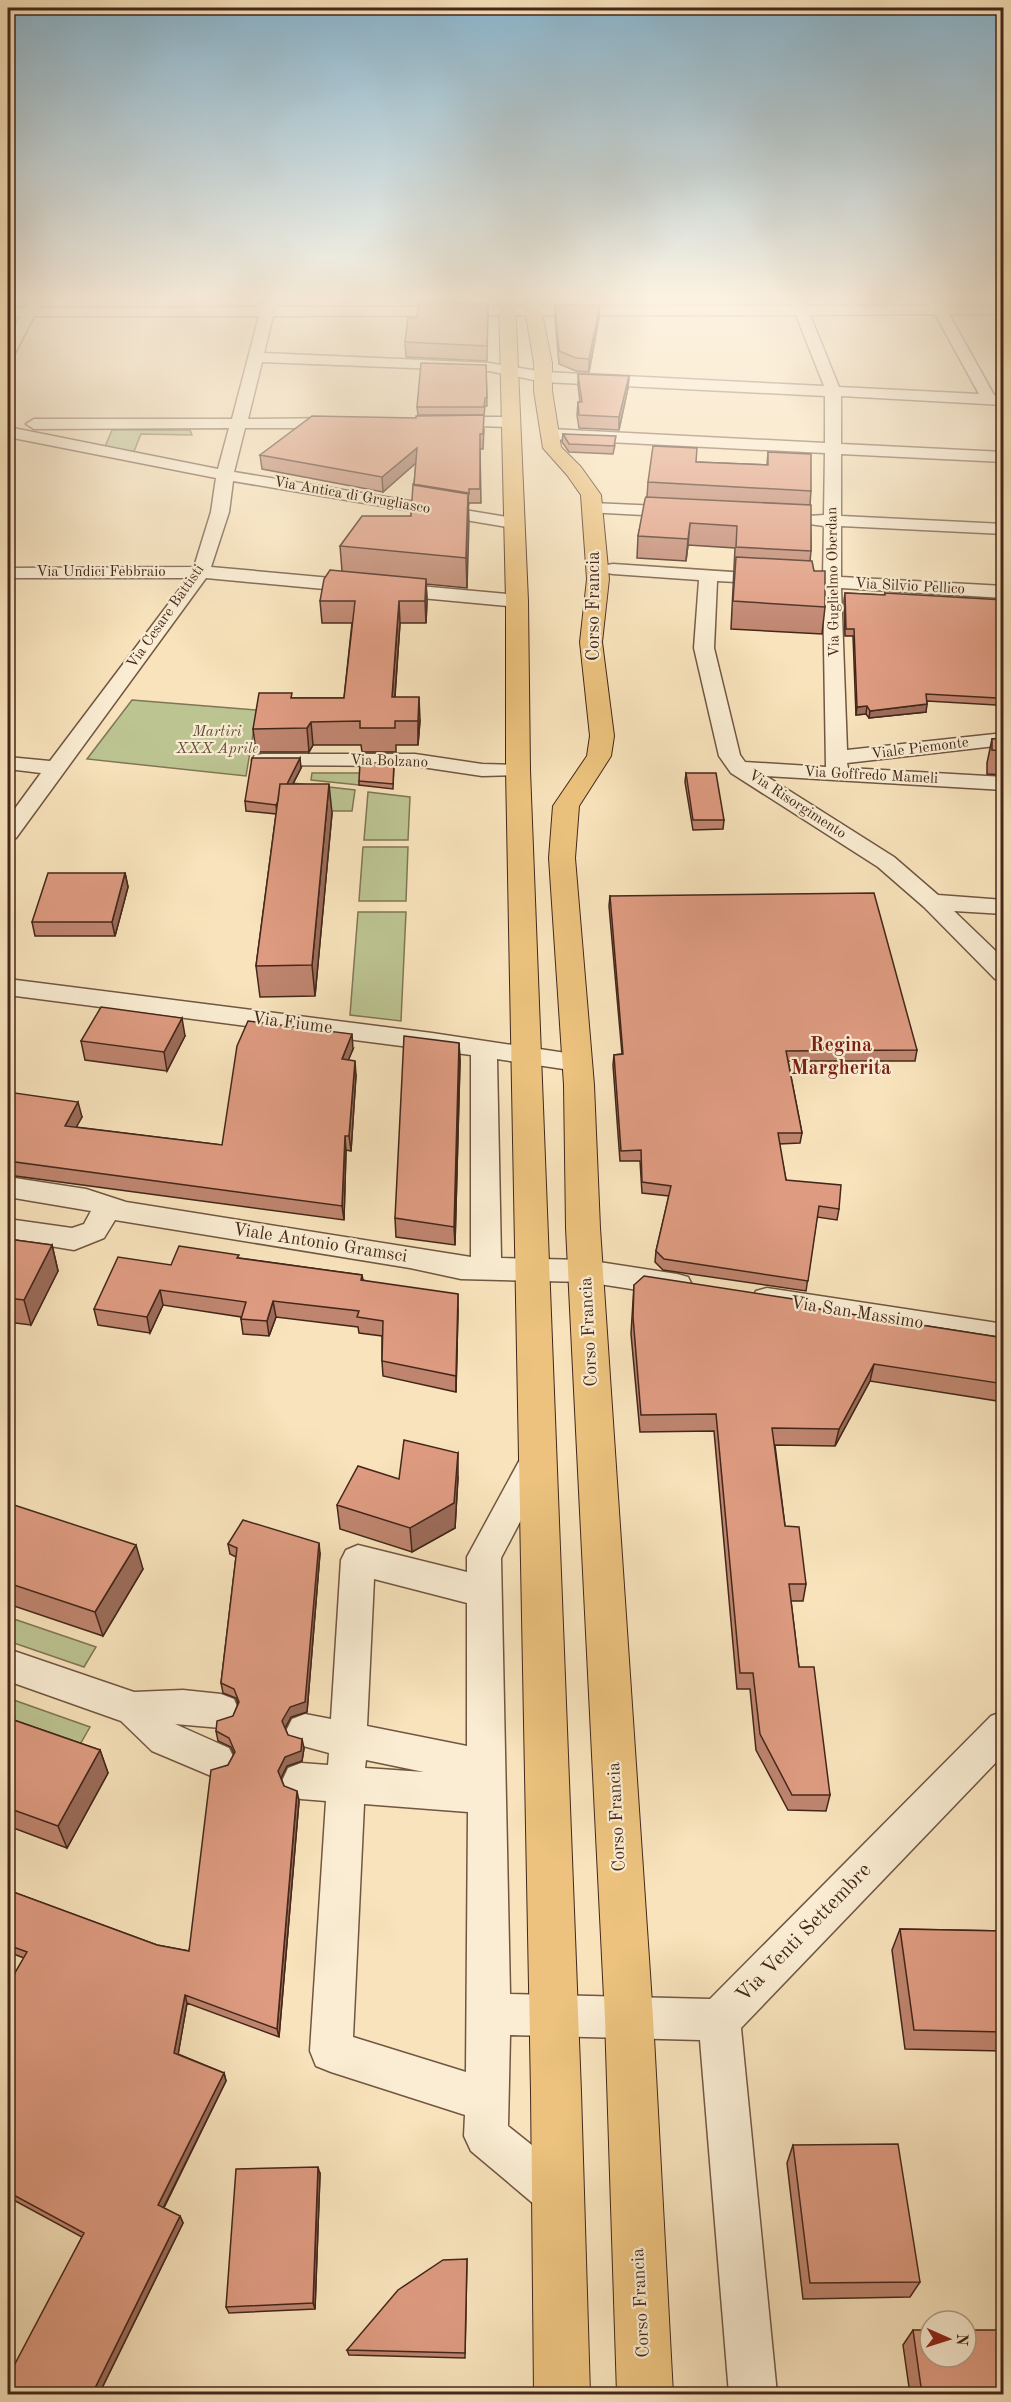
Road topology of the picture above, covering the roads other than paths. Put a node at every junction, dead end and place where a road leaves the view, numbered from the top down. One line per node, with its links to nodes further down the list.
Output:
1 (243, 410): 9 (street, Via Cesare Battisti)
2 (510, 410): 5 (main road)
3 (546, 410): 11 (main road, Corso Francia)
4 (833, 410): 12 (street, Via Guglielmo Oberdan)
5 (510, 422): 7 (street); 19 (main road)
6 (358, 423): 9 (street)
7 (427, 423)
8 (8, 424): 9 (street)
9 (240, 424): 14 (street, Via Cesare Battisti)
10 (8, 432): 14 (street)
11 (550, 434): 12 (street); 15 (main road, Corso Francia)
12 (833, 448): 13 (street); 18 (street, Via Guglielmo Oberdan)
13 (1004, 457)
14 (225, 475): 19 (street, Via Antica di Grugliasco); 22 (street, Via Cesare Battisti)
15 (591, 508): 16 (street); 43 (main road, Corso Francia)
16 (695, 513)
17 (798, 519): 18 (street)
18 (833, 520): 20 (street); 25 (street, Via Guglielmo Oberdan)
19 (513, 523): 27 (main road)
20 (1004, 529)
21 (613, 569): 24 (street, Corso Francia)
22 (201, 572): 23 (street, Via Undici Febbraio); 27 (street, Via Undici Febbraio); 32 (street, Via Cesare Battisti)
23 (8, 573)
24 (708, 575): 25 (street, Via Silvio Pellico); 33 (street, Via Risorgimento)
25 (832, 582): 26 (street, Via Silvio Pellico); 31 (street, Via Guglielmo Oberdan)
26 (1004, 592)
27 (517, 601): 34 (main road)
28 (1004, 739): 31 (street, Viale Piemonte)
29 (259, 760): 34 (street, Via Bolzano)
30 (8, 763): 32 (street)
31 (837, 766): 33 (street, Via Goffredo Mameli); 35 (street, Via Goffredo Mameli)
32 (57, 768): 36 (street, Via Cesare Battisti)
33 (738, 768): 37 (street, Via Risorgimento)
34 (518, 770): 42 (main road)
35 (1004, 784)
36 (8, 833)
37 (932, 902): 38 (street); 39 (street, Via Risorgimento)
38 (1004, 907)
39 (1004, 974)
40 (8, 987): 41 (street, Via Fiume)
41 (484, 1049): 42 (street, Via Fiume); 47 (street)
42 (527, 1055): 43 (street, Via Fiume); 48 (main road)
43 (577, 1062): 49 (main road, Corso Francia)
44 (8, 1187): 45 (street, Viale Antonio Gramsci)
45 (108, 1206): 46 (street); 47 (street, Viale Antonio Gramsci)
46 (8, 1229)
47 (486, 1269): 48 (street, Viale Antonio Gramsci)
48 (533, 1270): 49 (street); 53 (main road)
49 (586, 1271): 50 (street); 67 (main road, Corso Francia)
50 (704, 1289)
51 (739, 1294): 52 (street, Via San Massimo)
52 (1004, 1336)
53 (536, 1461): 54 (street); 66 (main road)
54 (485, 1592): 60 (street); 62 (street)
55 (8, 1665): 56 (street)
56 (134, 1709): 57 (street); 61 (street)
57 (221, 1711)
58 (1004, 1728): 68 (street, Via Venti Settembre)
59 (305, 1731): 60 (street)
60 (348, 1740): 62 (street); 64 (street)
61 (216, 1760)
62 (487, 1781): 64 (street); 65 (street)
63 (300, 1782): 64 (street)
64 (345, 1785): 69 (street)
65 (489, 2014): 66 (street); 69 (street)
66 (554, 2017): 67 (street); 70 (main road)
67 (629, 2018): 68 (street); 72 (main road, Corso Francia)
68 (719, 2020): 73 (street)
69 (487, 2100): 70 (street)
70 (557, 2194): 71 (main road)
71 (562, 2394)
72 (645, 2394)
73 (753, 2394)

